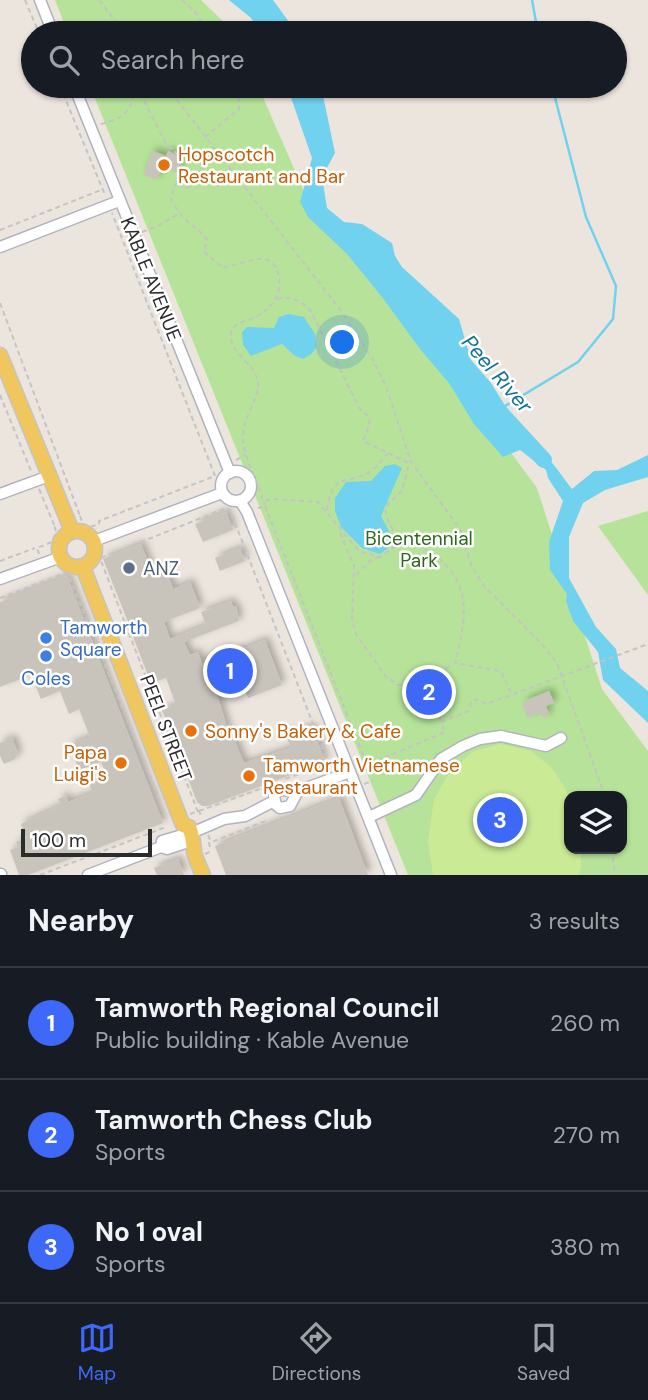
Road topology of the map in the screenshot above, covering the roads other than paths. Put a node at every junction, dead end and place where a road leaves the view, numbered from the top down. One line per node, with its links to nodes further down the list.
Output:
1 (40, 0): 2 (street)
2 (48, 21)
3 (79, 98): 4 (street, KABLE AVENUE)
4 (114, 202): 5 (street); 7 (street, KABLE AVENUE)
5 (0, 247)
6 (0, 355): 8 (main road)
7 (230, 472): 9 (street); 11 (street)
8 (42, 478): 10 (street); 12 (main road)
9 (222, 493): 11 (street); 13 (street)
10 (0, 494)
11 (240, 501): 18 (street)
12 (73, 524): 13 (main road); 14 (main road)
13 (102, 539): 15 (main road)
14 (61, 557): 15 (main road); 16 (street)
15 (83, 567): 22 (main road, PEEL STREET)
16 (0, 579)
17 (561, 737): 21 (street)
18 (349, 772): 19 (street); 21 (street)
19 (298, 791): 20 (street); 20 (street)
20 (274, 801): 22 (street)
21 (369, 817): 26 (street)
22 (185, 834): 23 (street); 25 (main road, PEEL STREET)
23 (116, 870): 24 (street)
24 (88, 875)
25 (203, 875)
26 (391, 875)

